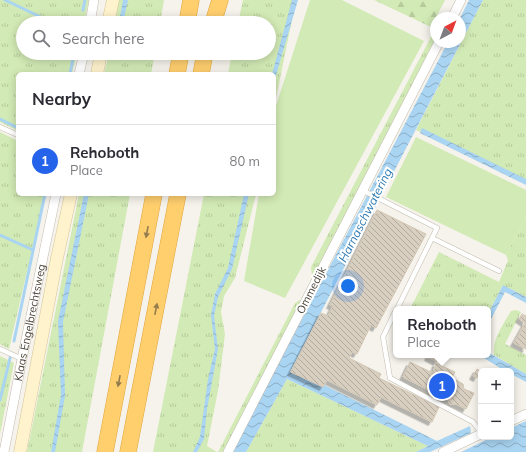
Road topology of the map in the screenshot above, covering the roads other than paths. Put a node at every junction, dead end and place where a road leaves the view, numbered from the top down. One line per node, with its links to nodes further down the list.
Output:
1 (94, 0): 9 (street)
2 (113, 0): 10 (main road)
3 (188, 0): 11 (highway)
4 (191, 0): 12 (highway)
5 (216, 0): 13 (highway)
6 (220, 0): 14 (highway)
7 (461, 0): 8 (street)
8 (455, 12)
9 (91, 16)
10 (110, 16)
11 (187, 16)
12 (188, 16)
13 (213, 16)
14 (214, 16)
15 (436, 48): 26 (street, Ommedijk)
16 (82, 60): 20 (street)
17 (100, 60): 21 (main road)
18 (181, 60): 22 (highway)
19 (204, 60): 23 (highway)
20 (79, 72)
21 (97, 72)
22 (178, 72)
23 (201, 72)
24 (0, 127): 25 (lane)
25 (16, 135)
26 (364, 191): 31 (lane); 45 (street, Ommedijk)
27 (56, 196): 36 (street, Klaas Engelbrechtsweg)
28 (71, 196): 42 (main road, Klaas Engelbrechtsweg)
29 (154, 196): 43 (highway, one-way to 43)
30 (178, 196): 44 (highway, one-way to 30)
31 (432, 238): 32 (lane); 33 (lane)
32 (499, 271)
33 (398, 306)
34 (393, 316): 39 (lane)
35 (0, 349): 36 (lane)
36 (22, 359): 41 (street, Klaas Engelbrechtsweg)
37 (526, 414): 38 (street)
38 (514, 420)
39 (478, 430)
40 (478, 435): 46 (street)
41 (4, 452)
42 (20, 452)
43 (105, 452)
44 (128, 452)
45 (228, 452)
46 (443, 452)

